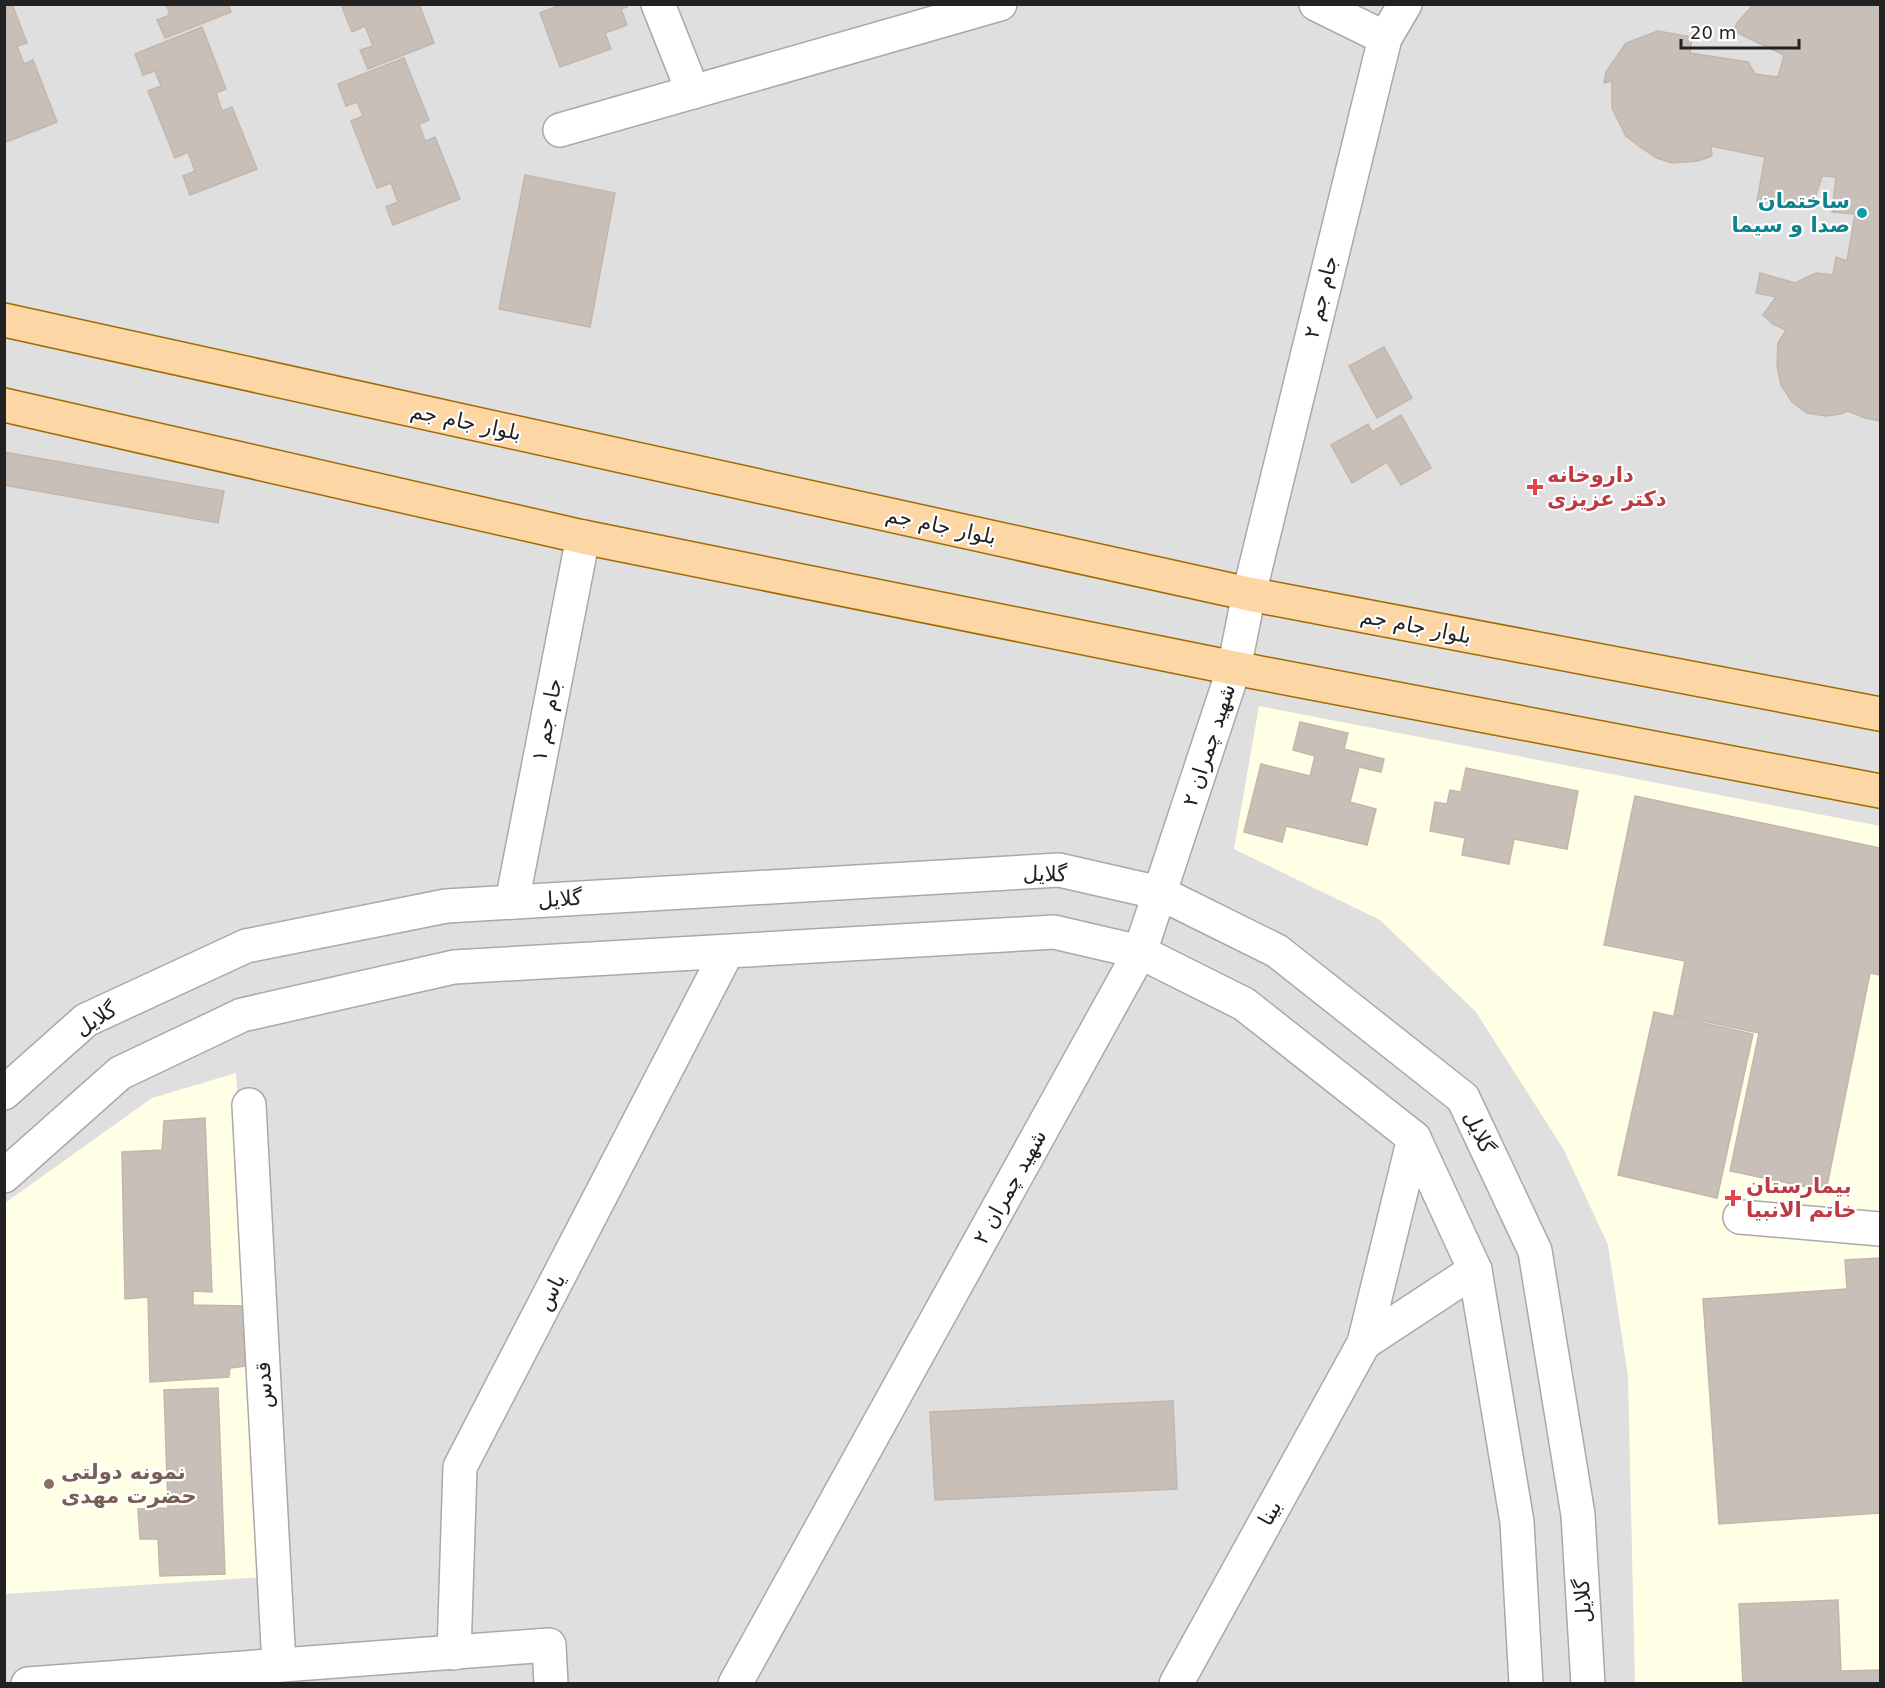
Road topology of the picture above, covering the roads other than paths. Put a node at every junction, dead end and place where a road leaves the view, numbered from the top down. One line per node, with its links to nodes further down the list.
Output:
1 (658, 4): 6 (street)
2 (1000, 4): 6 (street)
3 (1316, 4): 5 (street)
4 (1405, 4): 5 (street, جام جم ۲)
5 (1384, 38): 11 (street, جام جم ۲)
6 (693, 92): 7 (street)
7 (560, 129)
8 (4, 320): 11 (main road, بلوار جام جم)
9 (4, 405): 10 (main road)
10 (583, 537): 12 (main road); 16 (street, جام جم ۱)
11 (1249, 594): 12 (street, جام جم ۲); 13 (main road, بلوار جام جم)
12 (1234, 668): 14 (main road); 15 (street, شهید چمران ۲)
13 (1881, 714)
14 (1881, 791)
15 (1160, 893): 16 (street, گلایل); 18 (street, شهید چمران ۲); 34 (street, گلایل)
16 (512, 902): 19 (street, گلایل)
17 (727, 952): 18 (street); 22 (street); 27 (street, یاس)
18 (1140, 952): 21 (street); 31 (street, شهید چمران ۲)
19 (4, 1093)
20 (249, 1105): 28 (street, قدس)
21 (1414, 1138): 25 (street); 26 (street)
22 (4, 1176)
23 (1740, 1217): 24 (street)
24 (1881, 1229)
25 (1475, 1270): 26 (street); 33 (street)
26 (1364, 1343): 32 (street, بینا)
27 (454, 1653): 28 (street); 30 (street)
28 (279, 1665): 29 (street)
29 (28, 1683)
30 (551, 1683)
31 (735, 1683)
32 (1176, 1683)
33 (1526, 1683)
34 (1588, 1683)

